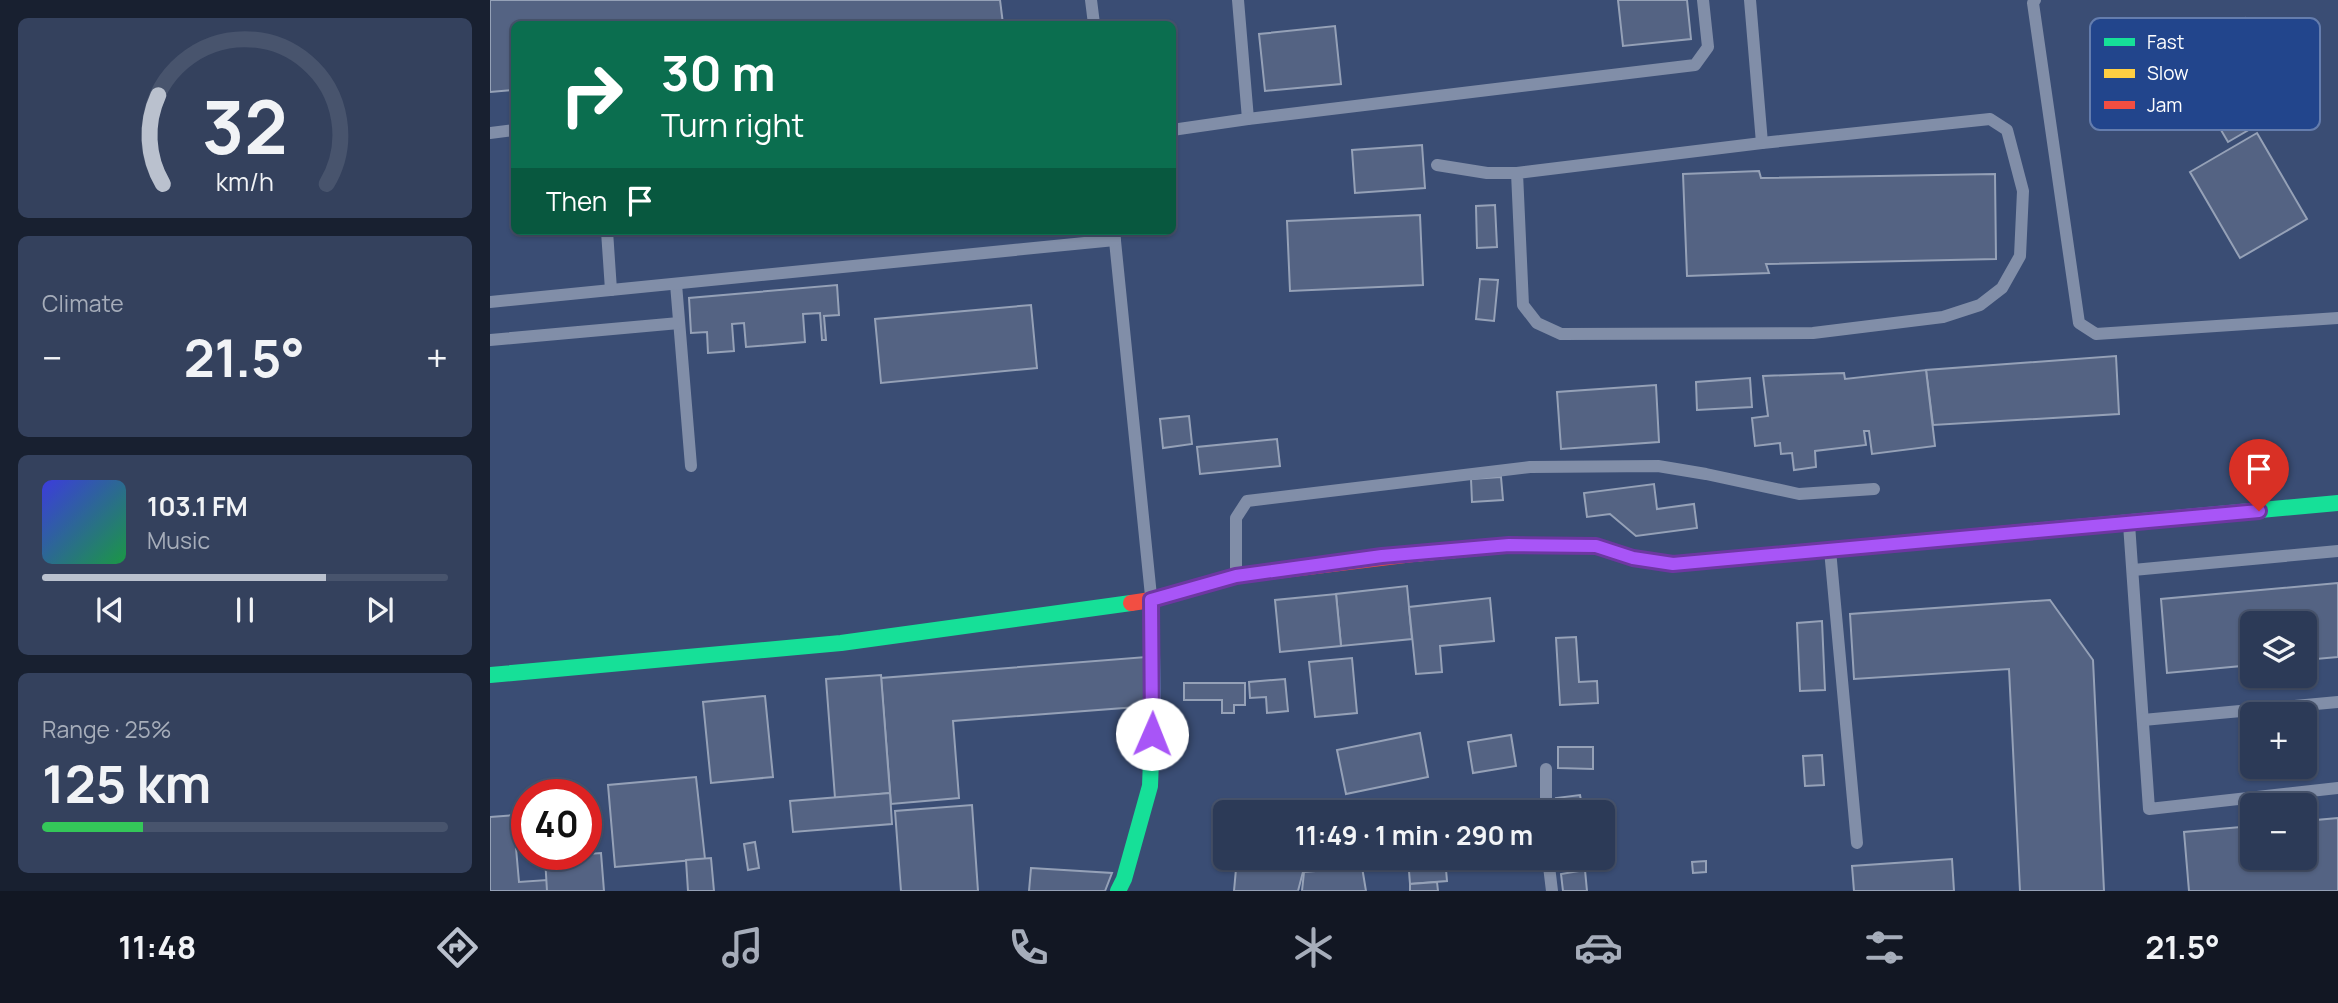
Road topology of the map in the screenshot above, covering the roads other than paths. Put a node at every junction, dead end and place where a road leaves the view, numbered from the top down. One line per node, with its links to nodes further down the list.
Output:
1 (1091, 0): 6 (lane)
2 (1238, 0): 7 (lane)
3 (1703, 0): 7 (lane)
4 (1750, 0): 11 (lane)
5 (2035, 0): 19 (lane)
6 (1094, 21)
7 (1248, 119): 8 (lane)
8 (1176, 129)
9 (511, 130): 10 (lane)
10 (490, 133)
11 (1762, 143): 13 (lane); 13 (lane)
12 (1437, 164): 13 (lane)
13 (1517, 173)
14 (607, 235): 17 (lane)
15 (1115, 236): 16 (lane); 30 (lane)
16 (676, 284): 17 (lane); 20 (lane)
17 (611, 290): 18 (lane)
18 (490, 302)
19 (2338, 318)
20 (679, 323): 21 (lane); 22 (lane)
21 (490, 340)
22 (691, 466)
23 (1874, 489): 29 (lane)
24 (2338, 503): 25 (street)
25 (2129, 524): 26 (street); 28 (lane)
26 (1830, 549): 29 (street); 37 (lane)
27 (2338, 551): 28 (lane)
28 (2133, 570): 33 (lane)
29 (1236, 576): 30 (street)
30 (1151, 600): 31 (street); 39 (street)
31 (490, 675)
32 (2338, 702): 33 (lane)
33 (2143, 720): 35 (lane)
34 (1546, 769): 36 (lane)
35 (2338, 788)
36 (1546, 800)
37 (1857, 843)
38 (1549, 870): 40 (lane)
39 (1118, 891)
40 (1552, 891)

